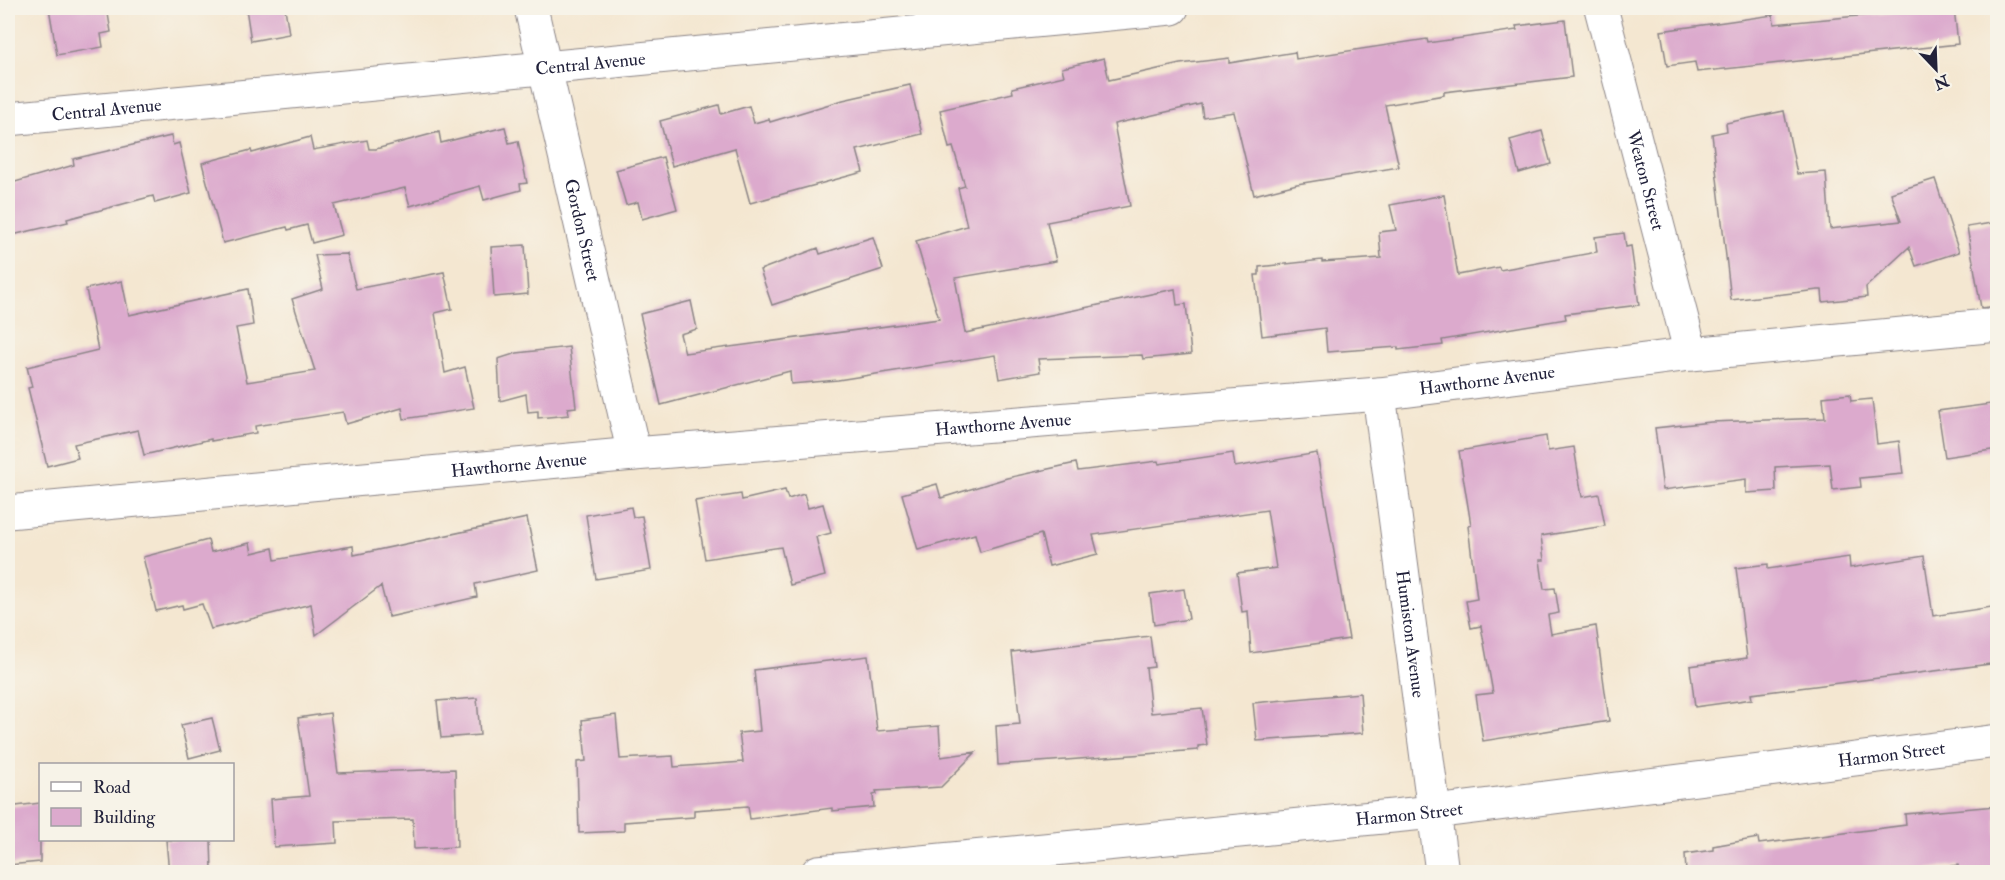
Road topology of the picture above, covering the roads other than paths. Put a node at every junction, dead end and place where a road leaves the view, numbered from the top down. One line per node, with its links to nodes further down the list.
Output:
1 (531, 8): 4 (street, Gordon Street)
2 (1172, 8): 4 (street, Central Avenue)
3 (1601, 8): 7 (street, Weaton Street)
4 (545, 66): 5 (street, Central Avenue); 9 (street, Gordon Street)
5 (8, 120)
6 (1998, 325): 7 (street, Hawthorne Avenue)
7 (1691, 354): 8 (street, Hawthorne Avenue)
8 (1380, 394): 9 (street, Hawthorne Avenue); 12 (street, Humiston Avenue)
9 (634, 454): 10 (street, Hawthorne Avenue)
10 (8, 512)
11 (1998, 741): 12 (street, Harmon Street)
12 (1434, 812): 13 (street, Harmon Street); 14 (street, Humiston Avenue)
13 (818, 873)
14 (1442, 873)

